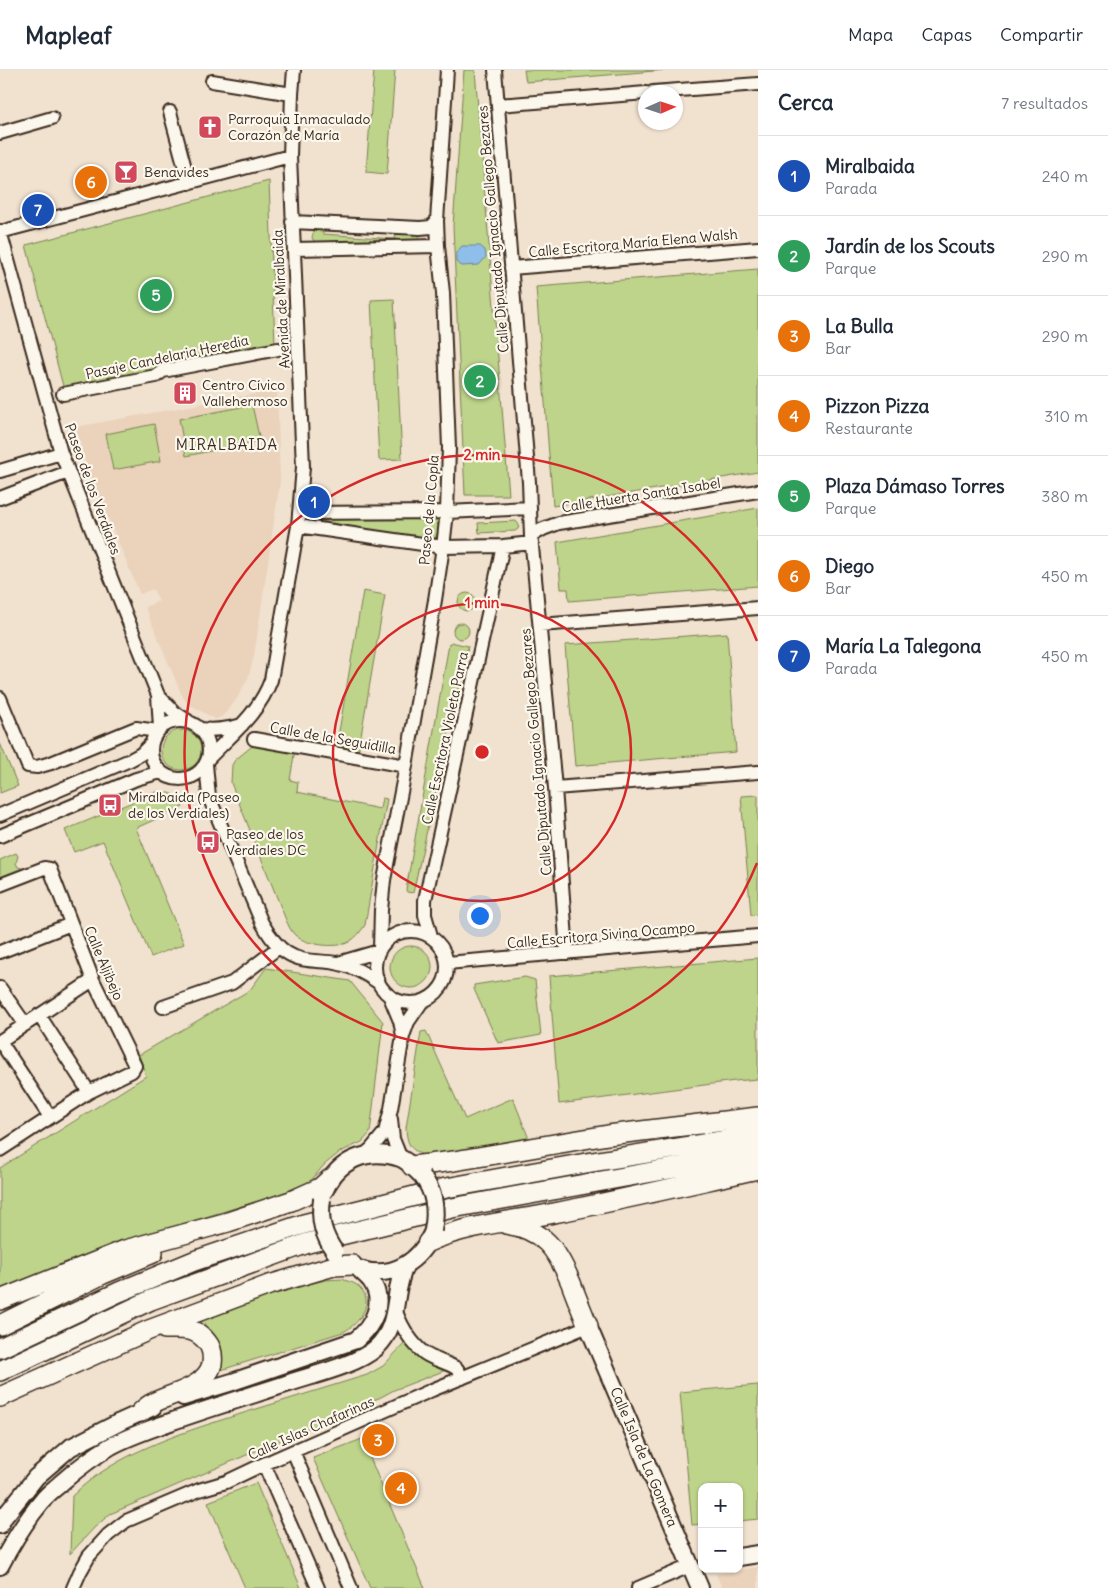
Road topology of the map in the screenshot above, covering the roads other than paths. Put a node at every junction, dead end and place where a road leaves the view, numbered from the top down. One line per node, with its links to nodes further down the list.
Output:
1 (294, 70): 7 (street, Avenida de Miralbaida)
2 (448, 70): 15 (street, Paseo de la Copla)
3 (495, 70): 9 (street, Calle Diputado Ignacio Gallego Bezares)
4 (212, 82): 7 (street)
5 (758, 84): 6 (street)
6 (683, 90)
7 (292, 94): 13 (street, Avenida de Miralbaida)
8 (638, 94): 9 (street)
9 (498, 105): 23 (street, Calle Diputado Ignacio Gallego Bezares)
10 (170, 112): 14 (street)
11 (52, 118): 12 (street)
12 (0, 133)
13 (290, 156): 14 (street); 16 (street, Avenida de Miralbaida)
14 (189, 183): 18 (street)
15 (437, 221): 17 (street); 20 (street, Paseo de la Copla)
16 (292, 222): 17 (street); 22 (street, Avenida de Miralbaida)
17 (420, 228): 19 (street)
18 (0, 232): 26 (street, Paseo de los Verdiales)
19 (419, 246): 20 (street); 22 (street)
20 (438, 246): 32 (street, Paseo de la Copla)
21 (758, 248): 23 (street, Calle Escritora María Elena Walsh)
22 (294, 249): 33 (street, Avenida de Miralbaida)
23 (511, 268): 31 (street, Calle Diputado Ignacio Gallego Bezares)
24 (278, 349): 25 (street, Pasaje Candelaria Heredia)
25 (63, 394)
26 (61, 453): 27 (street); 28 (street, Paseo de los Verdiales)
27 (0, 471)
28 (68, 472): 30 (street); 39 (street, Paseo de los Verdiales)
29 (758, 491): 34 (street, Calle Huerta Santa Isabel)
30 (0, 498)
31 (530, 508): 32 (street); 34 (street, Calle Diputado Ignacio Gallego Bezares)
32 (447, 512): 33 (street); 36 (street, Paseo de la Copla)
33 (299, 520): 36 (street, Calle Huerta Santa Isabel); 42 (street, Avenida de Miralbaida)
34 (532, 540): 35 (street, Calle Huerta Santa Isabel); 38 (street, Calle Diputado Ignacio Gallego Bezares)
35 (503, 546): 36 (street, Calle Huerta Santa Isabel); 58 (street, Calle Escritora Violeta Parra)
36 (443, 547): 48 (street, Paseo de la Copla)
37 (758, 608): 38 (street)
38 (540, 625): 52 (street, Calle Diputado Ignacio Gallego Bezares)
39 (158, 695): 41 (street, Paseo de los Verdiales); 43 (street, Paseo de los Verdiales)
40 (0, 698): 43 (street)
41 (188, 721): 43 (street); 44 (street)
42 (242, 725): 44 (street); 47 (street, Avenida de Miralbaida)
43 (159, 729): 46 (street)
44 (201, 729): 47 (street)
45 (254, 739): 48 (street, Calle de la Seguidilla)
46 (151, 744): 49 (street); 54 (street)
47 (207, 761): 51 (street); 53 (street)
48 (406, 766): 61 (street, Paseo de la Copla)
49 (161, 772): 51 (street); 55 (street)
50 (758, 772): 52 (street)
51 (187, 778): 53 (street)
52 (555, 788): 63 (street, Calle Diputado Ignacio Gallego Bezares)
53 (209, 797): 60 (street)
54 (0, 814)
55 (0, 836)
56 (0, 885): 57 (street, Calle Aljibejo)
57 (71, 924): 62 (street); 66 (street, Calle Aljibejo)
58 (430, 936): 61 (street); 65 (street)
59 (758, 936): 63 (street, Calle Escritora Sivina Ocampo)
60 (278, 946): 64 (street); 71 (street)
61 (380, 950): 64 (street); 67 (street)
62 (0, 952)
63 (567, 953): 65 (street, Calle Escritora Sivina Ocampo)
64 (338, 963): 67 (street)
65 (448, 963): 70 (street)
66 (93, 980): 72 (street); 76 (street, Calle Aljibejo)
67 (379, 983): 69 (street)
68 (0, 988): 73 (street)
69 (390, 997): 70 (street); 74 (street)
70 (421, 1003): 74 (street)
71 (163, 1007)
72 (39, 1015): 73 (street); 76 (street)
73 (25, 1024): 75 (street)
74 (403, 1036): 77 (street)
75 (0, 1041): 78 (street)
76 (89, 1092): 78 (street)
77 (391, 1109): 83 (street); 84 (street)
78 (50, 1117): 81 (street)
79 (758, 1117): 84 (highway)
80 (758, 1135): 97 (highway)
81 (2, 1144)
82 (758, 1153): 98 (highway)
83 (363, 1156): 84 (main road); 86 (main road)
84 (412, 1167): 89 (main road, bridge)
85 (758, 1169): 88 (highway)
86 (330, 1179): 87 (highway); 91 (main road, bridge)
87 (228, 1222): 92 (highway); 94 (highway)
88 (500, 1224): 89 (highway); 95 (highway)
89 (431, 1236): 90 (main road)
90 (406, 1264): 91 (main road); 93 (main road)
91 (356, 1268): 96 (highway); 101 (main road)
92 (0, 1300)
93 (396, 1312): 99 (street); 108 (main road)
94 (0, 1325)
95 (588, 1326): 99 (street, Calle Islas Chafarinas); 107 (main road, Calle Isla de La Gomera)
96 (149, 1330): 100 (highway); 101 (highway)
97 (0, 1348)
98 (0, 1372)
99 (462, 1378): 102 (street, Calle Islas Chafarinas)
100 (0, 1397)
101 (140, 1412): 104 (main road)
102 (293, 1451): 103 (street, Calle Islas Chafarinas); 111 (street)
103 (264, 1464): 109 (street, Calle Islas Chafarinas); 110 (street)
104 (0, 1525)
105 (758, 1554): 106 (main road)
106 (743, 1556)
107 (696, 1565): 112 (street); 113 (main road, Calle Isla de La Gomera)
108 (0, 1566)
109 (73, 1588)
110 (318, 1588)
111 (351, 1588)
112 (638, 1588)
113 (700, 1588)

